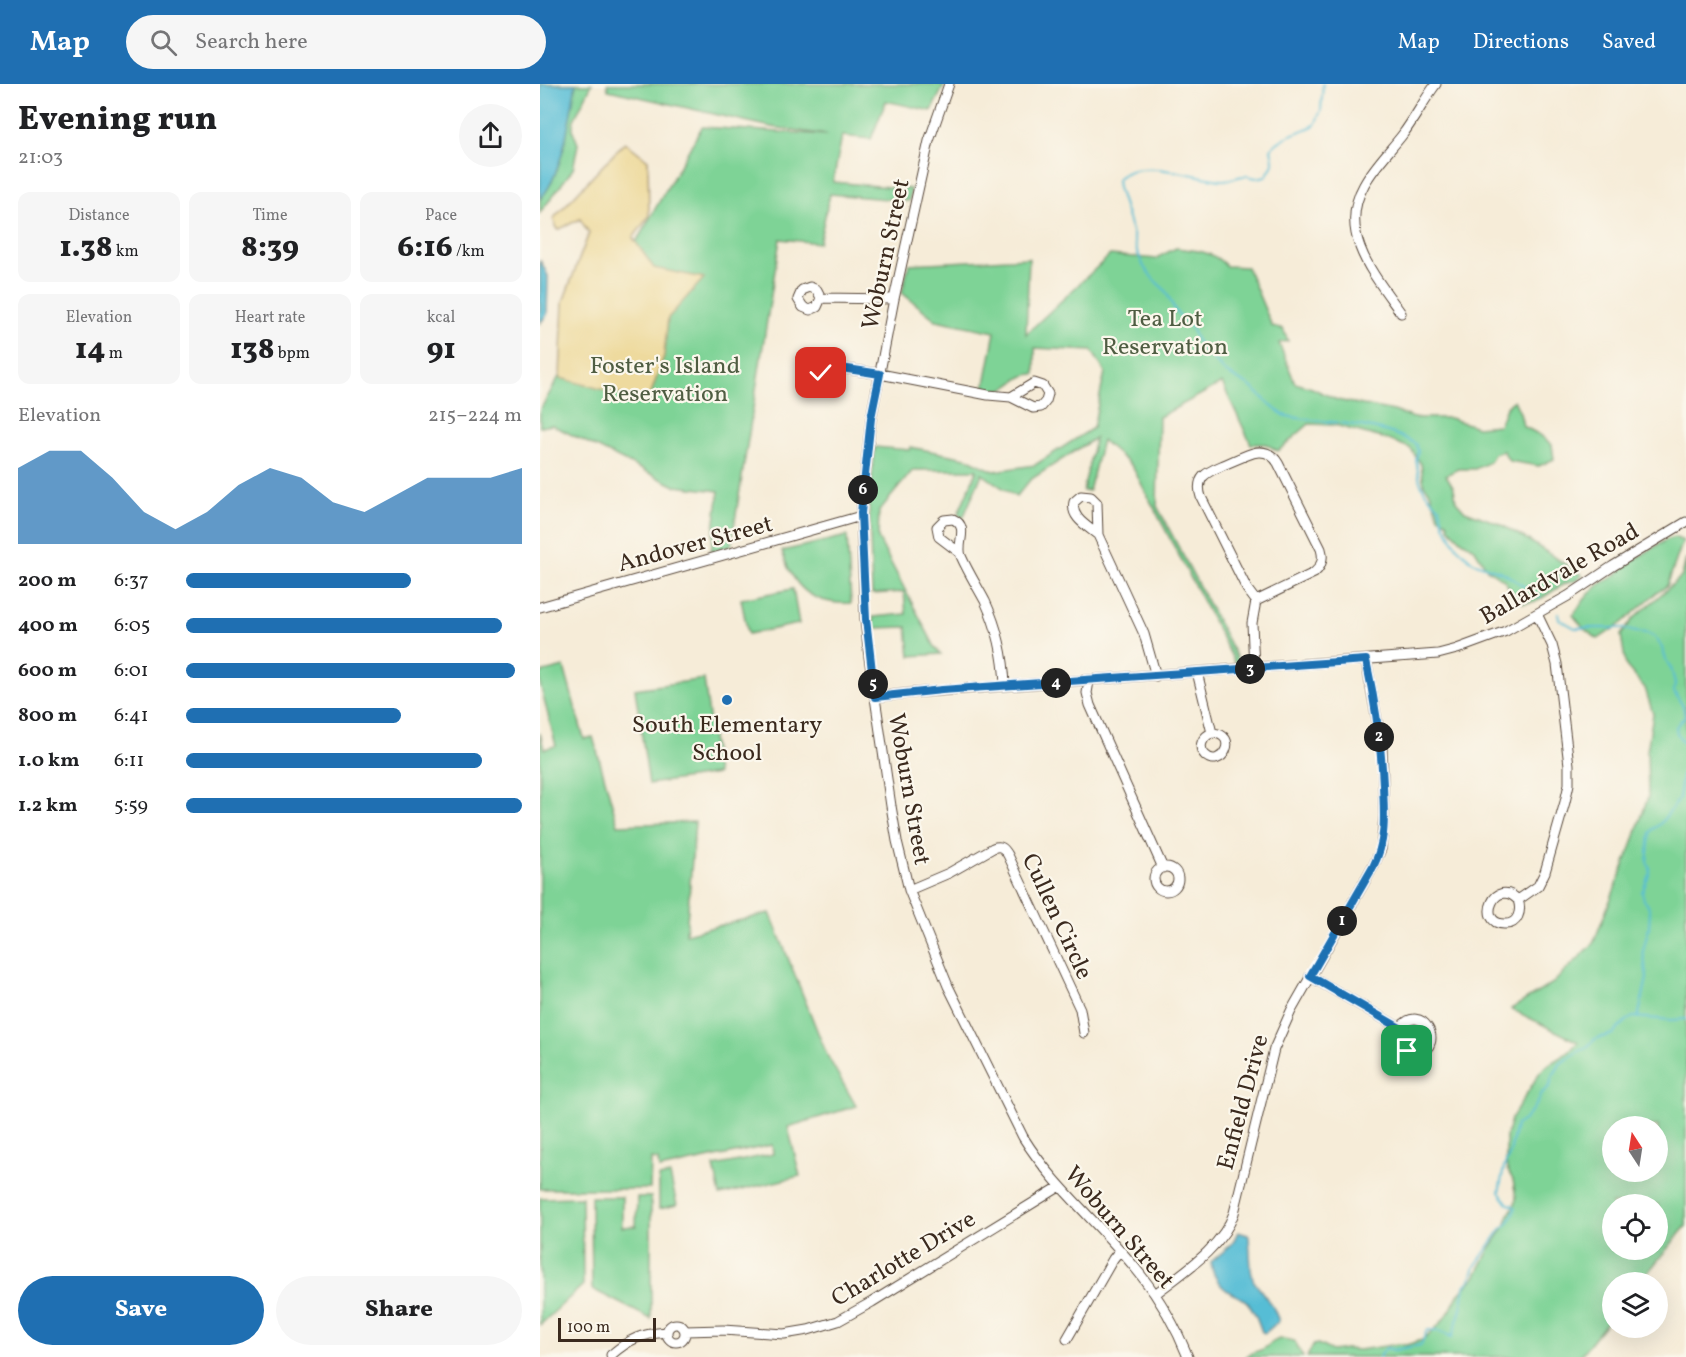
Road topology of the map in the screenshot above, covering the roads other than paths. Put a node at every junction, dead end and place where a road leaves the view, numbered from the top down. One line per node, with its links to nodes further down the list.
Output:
1 (949, 84): 4 (street, Woburn Street)
2 (1436, 84): 5 (street)
3 (821, 298): 4 (street)
4 (894, 299): 7 (street, Woburn Street)
5 (1401, 313)
6 (821, 373): 7 (street)
7 (880, 374): 8 (street); 9 (street, Woburn Street)
8 (1011, 397)
9 (861, 516): 14 (street, Andover Street); 22 (street, Woburn Street)
10 (1686, 522): 15 (street, Ballardvale Road)
11 (1098, 535): 19 (street)
12 (960, 553): 21 (street)
13 (1256, 601): 13 (street); 17 (street)
14 (540, 607)
15 (1537, 614): 16 (street, Ballardvale Road); 26 (street)
16 (1366, 660): 17 (street, Ballardvale Road); 27 (street, Enfield Drive)
17 (1254, 668): 18 (street, Ballardvale Road)
18 (1197, 672): 19 (street, Ballardvale Road); 23 (street)
19 (1156, 676): 20 (street, Ballardvale Road)
20 (1089, 681): 21 (street, Ballardvale Road); 24 (street)
21 (1005, 686): 22 (street, Ballardvale Road)
22 (875, 697): 25 (street, Woburn Street)
23 (1212, 733)
24 (1163, 868)
25 (909, 890): 29 (street, Cullen Circle); 30 (street, Woburn Street)
26 (1518, 900)
27 (1310, 976): 28 (street); 32 (street, Enfield Drive)
28 (1400, 1028)
29 (1084, 1033)
30 (1059, 1187): 31 (street, Woburn Street); 34 (street, Charlotte Drive)
31 (1120, 1250): 32 (street, Woburn Street); 33 (street)
32 (1155, 1294): 35 (street, Woburn Street)
33 (1067, 1339)
34 (611, 1355)
35 (1188, 1357)

